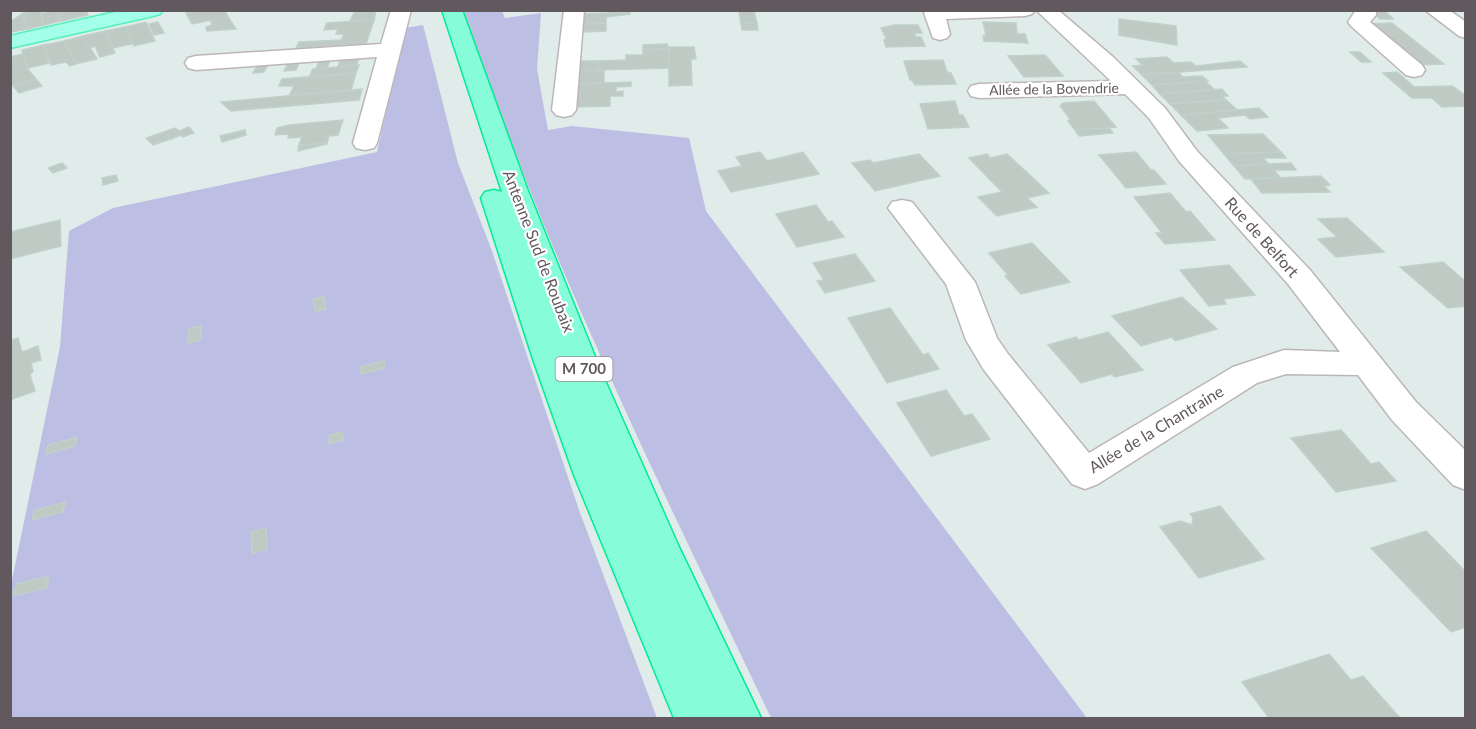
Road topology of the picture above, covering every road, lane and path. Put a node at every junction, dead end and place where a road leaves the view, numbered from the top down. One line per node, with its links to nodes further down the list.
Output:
1 (153, 10): 12 (main road)
2 (401, 10): 13 (street)
3 (434, 10): 23 (highway, Antenne Sud de Roubaix / M 700)
4 (452, 10): 24 (highway, Antenne Sud de Roubaix / M 700)
5 (574, 10): 18 (street)
6 (1025, 10): 11 (street)
7 (1046, 10): 16 (street, Rue de Belfort)
8 (1366, 10): 15 (street)
9 (1435, 10): 10 (street)
10 (1466, 32)
11 (940, 34)
12 (10, 42)
13 (391, 50): 14 (street); 19 (street)
14 (196, 63)
15 (1414, 70)
16 (1130, 87): 17 (street, Allée de la Bovendrie); 21 (street, Rue de Belfort)
17 (979, 91)
18 (564, 110)
19 (365, 143)
20 (902, 208): 21 (street, Allée de la Chantraine)
21 (1366, 364): 22 (street, Rue de Belfort)
22 (1466, 475)
23 (698, 718)
24 (738, 718)

